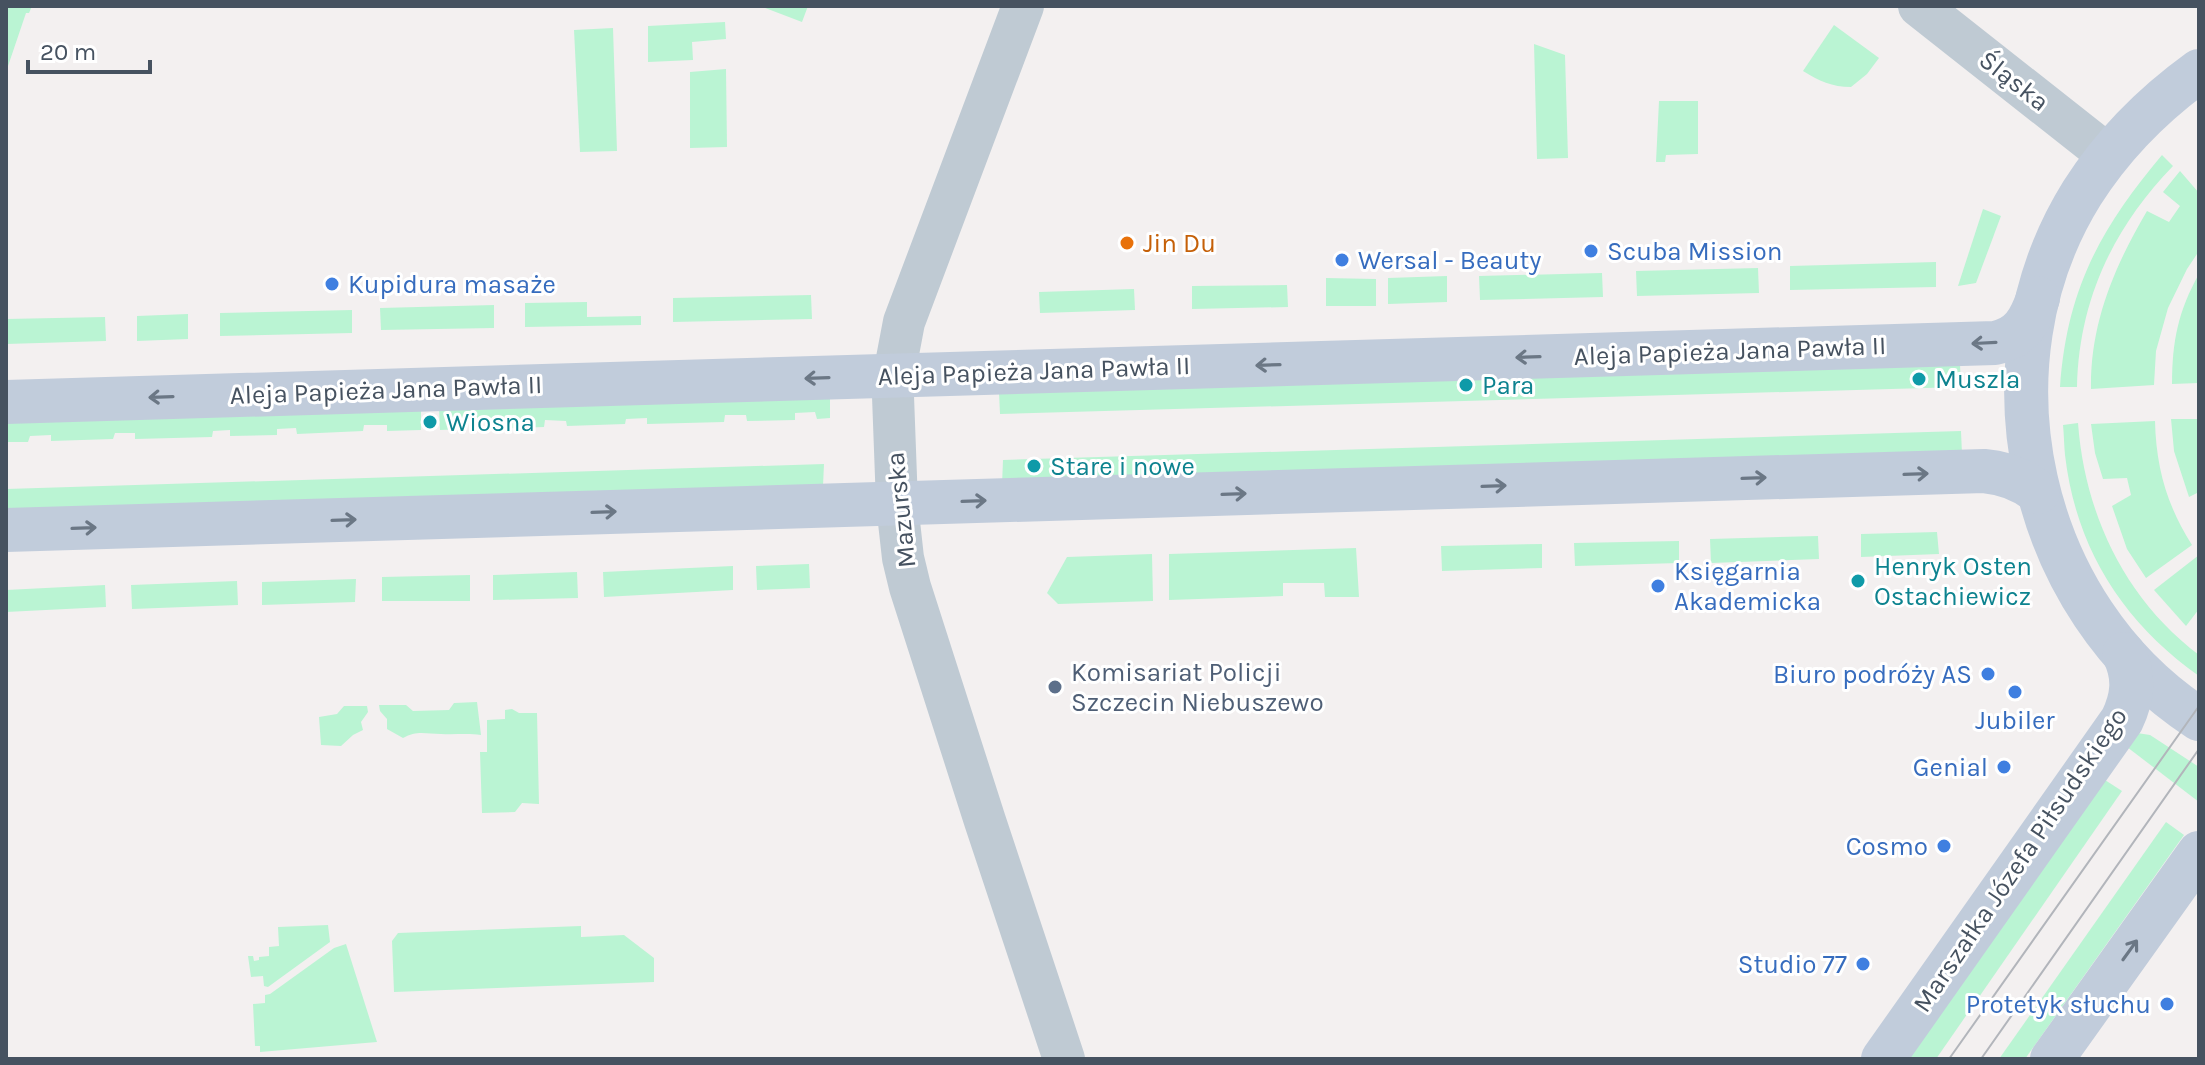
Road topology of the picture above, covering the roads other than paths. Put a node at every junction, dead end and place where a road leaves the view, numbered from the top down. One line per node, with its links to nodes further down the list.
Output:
1 (1023, 6): 6 (street, Mazurska)
2 (1919, 6): 4 (street, Śląska)
3 (2199, 71): 4 (street)
4 (2108, 155): 5 (street)
5 (2038, 298): 6 (street, Aleja Papieża Jana Pawła II, one-way to 6); 8 (street)
6 (895, 375): 7 (street, Aleja Papieża Jana Pawła II, one-way to 7); 9 (street, Mazurska)
7 (6, 402)
8 (2035, 481): 9 (street, one-way to 8); 11 (street)
9 (897, 504): 10 (street, one-way to 9); 14 (street, Mazurska)
10 (6, 530)
11 (2124, 654): 12 (street); 15 (street, Marszałka Józefa Piłsudskiego)
12 (2199, 719)
13 (2199, 853): 16 (street, one-way to 13)
14 (1064, 1059)
15 (1883, 1059)
16 (2052, 1059)

